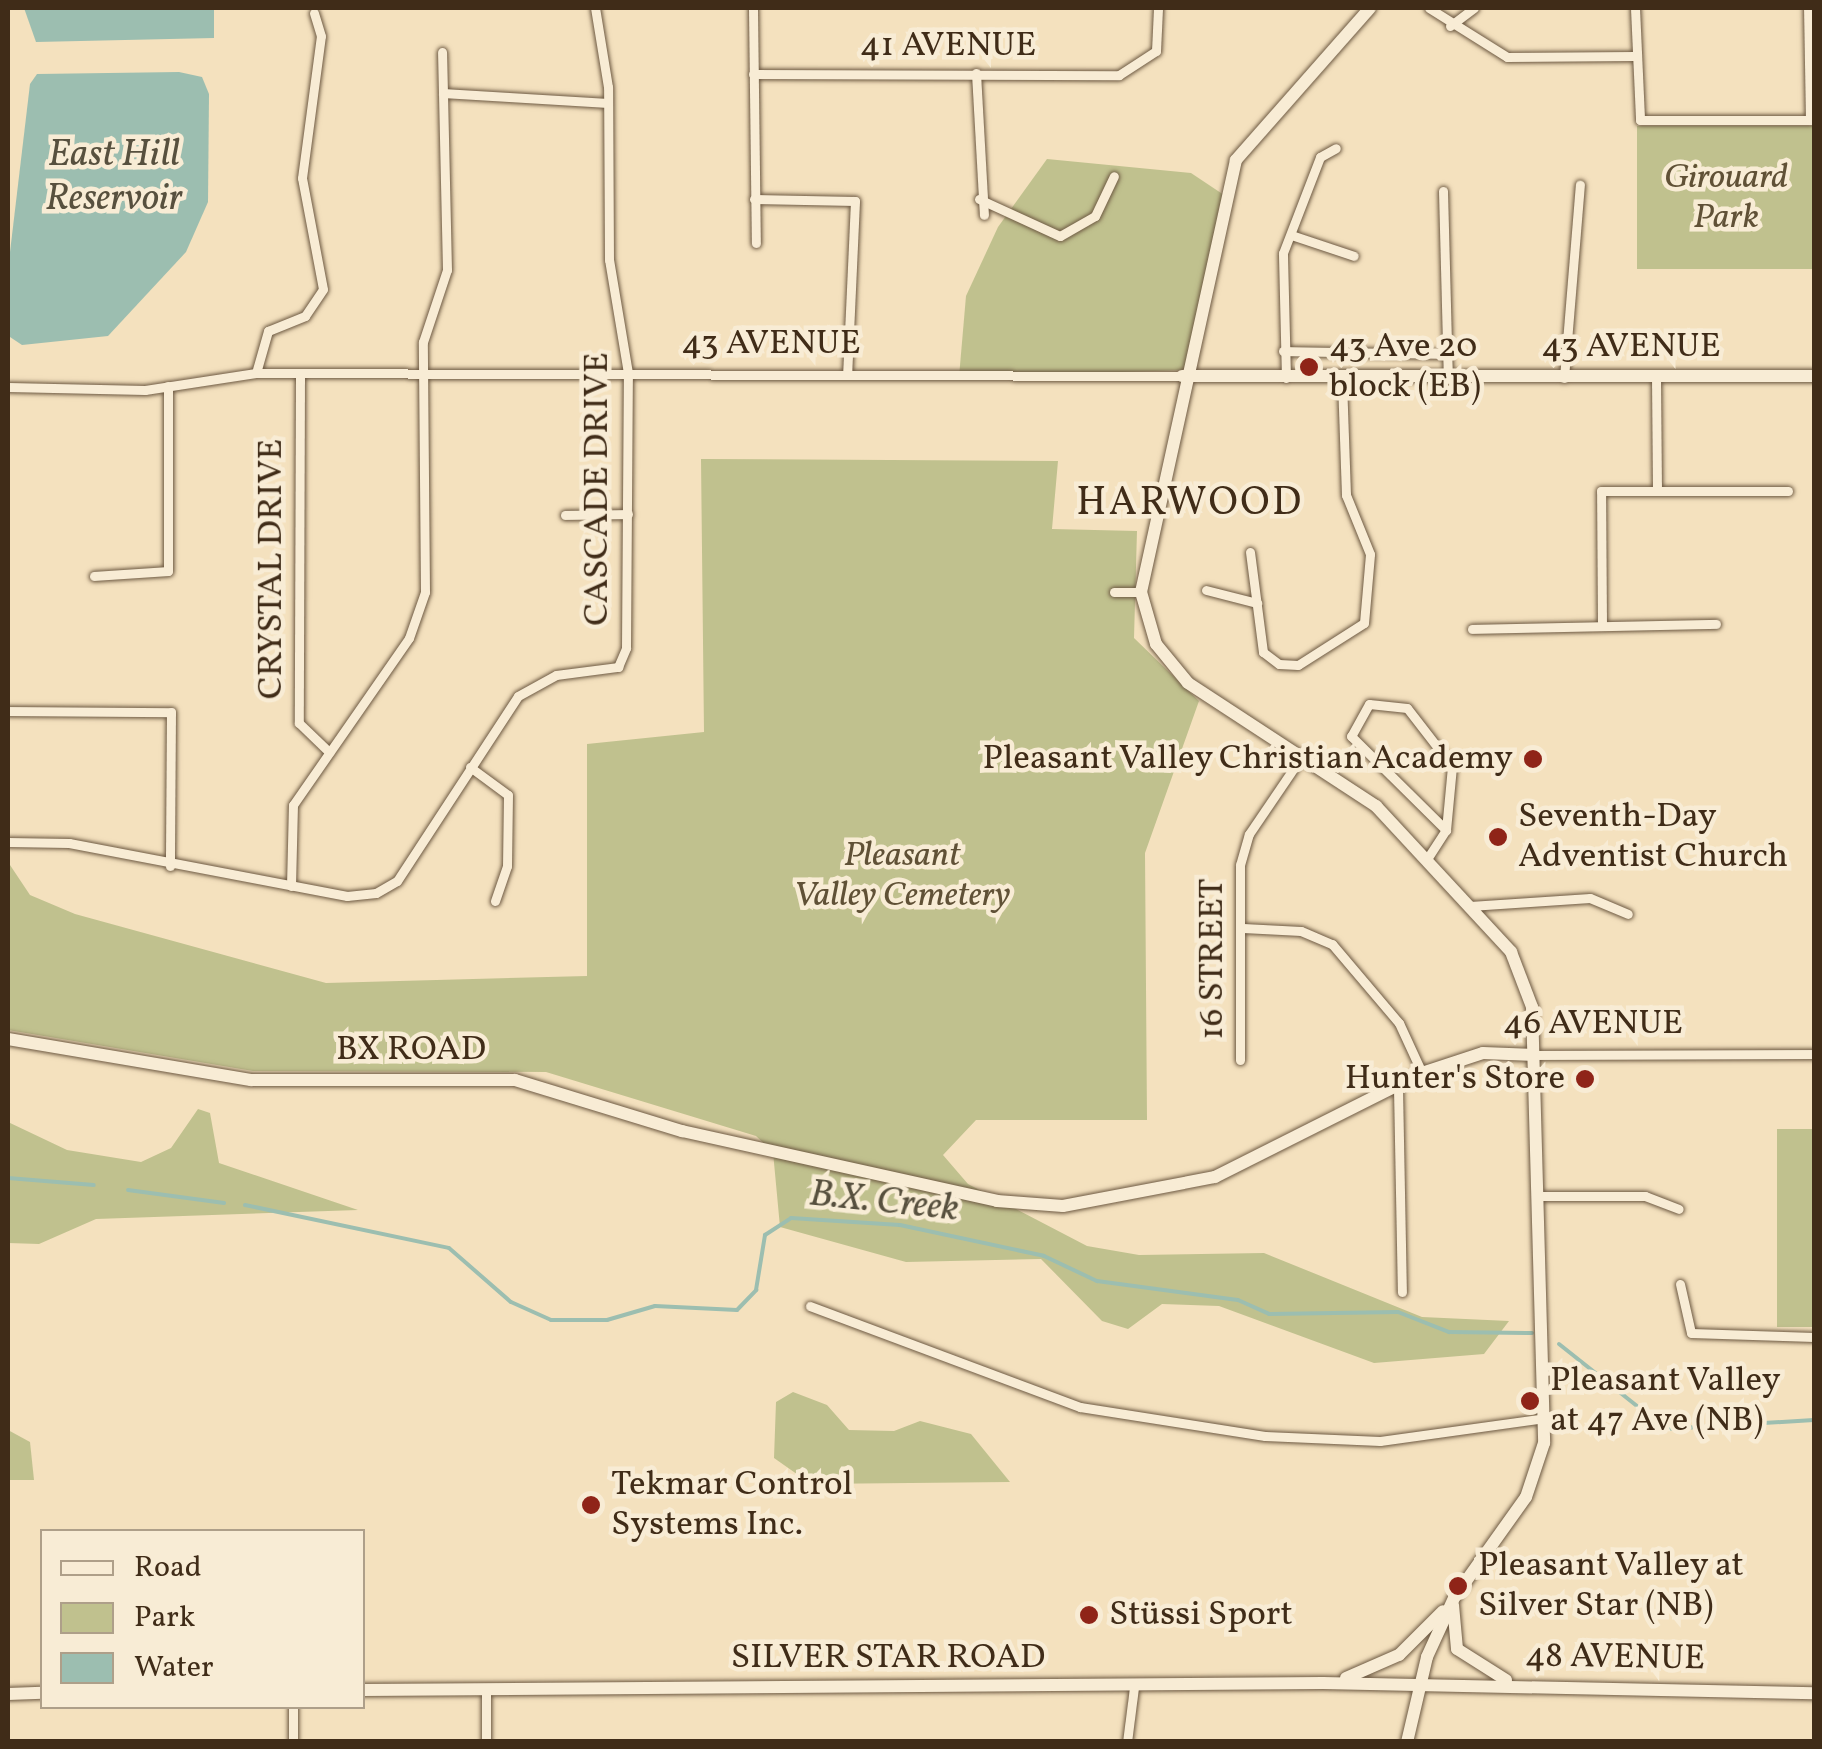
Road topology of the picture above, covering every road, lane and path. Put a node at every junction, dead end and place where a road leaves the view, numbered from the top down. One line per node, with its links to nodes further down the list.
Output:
1 (595, 8): 16 (street, CASCADE DRIVE)
2 (753, 8): 14 (street)
3 (1158, 8): 13 (street, 41 AVENUE)
4 (1370, 8): 34 (street)
5 (1429, 8): 10 (street)
6 (1474, 8): 10 (street)
7 (1635, 8): 12 (street)
8 (1808, 8): 12 (street)
9 (314, 13): 29 (street)
10 (1450, 26): 12 (street)
11 (442, 52): 15 (street)
12 (1635, 56)
13 (976, 73): 14 (street, 41 AVENUE); 21 (street)
14 (754, 74): 22 (street)
15 (443, 93): 16 (street); 33 (street)
16 (608, 103): 30 (street, CASCADE DRIVE)
17 (1336, 148): 24 (street)
18 (1114, 176): 21 (street)
19 (1580, 186): 37 (street)
20 (1443, 192): 28 (street)
21 (979, 199): 23 (street)
22 (754, 200): 25 (street); 32 (street)
23 (984, 215)
24 (1291, 235): 26 (street); 27 (street)
25 (756, 243)
26 (1354, 256)
27 (1282, 351): 28 (street); 36 (street)
28 (1447, 354): 40 (street)
29 (256, 373): 31 (street, 43 AVENUE); 41 (street, 43 AVENUE)
30 (628, 373): 32 (street, 43 AVENUE); 33 (street, 43 AVENUE); 45 (street, CASCADE DRIVE)
31 (300, 374): 33 (street, 43 AVENUE); 57 (street, CRYSTAL DRIVE)
32 (848, 374): 34 (street, 43 AVENUE)
33 (423, 375): 57 (street)
34 (1182, 376): 36 (street, 43 AVENUE); 51 (street)
35 (1814, 376): 38 (street, 43 AVENUE)
36 (1286, 378): 39 (street, 43 AVENUE)
37 (1564, 378): 38 (street, 43 AVENUE); 40 (street, 43 AVENUE)
38 (1656, 378): 43 (street)
39 (1342, 379): 40 (street, 43 AVENUE); 52 (street)
40 (1448, 379)
41 (168, 386): 42 (street, 43 AVENUE); 48 (street)
42 (8, 387)
43 (1657, 490): 44 (street); 53 (street)
44 (1788, 491)
45 (628, 514): 46 (street); 59 (street, CASCADE DRIVE)
46 (565, 515)
47 (1250, 552): 52 (street)
48 (94, 576)
49 (1206, 590): 52 (street)
50 (1114, 592): 51 (street)
51 (1140, 592): 58 (street)
52 (1257, 603)
53 (1602, 624): 54 (street); 55 (street)
54 (1716, 624)
55 (1472, 629)
56 (8, 711): 63 (street)
57 (329, 752): 64 (street)
58 (1302, 756): 62 (street); 68 (street, 16 STREET)
59 (470, 767): 64 (street, CASCADE DRIVE); 65 (street)
60 (1446, 830): 60 (street); 62 (street)
61 (8, 842): 63 (street, CASCADE DRIVE)
62 (1427, 859): 66 (street)
63 (170, 866): 64 (street, CASCADE DRIVE)
64 (292, 886)
65 (495, 901)
66 (1470, 906): 67 (street); 71 (street)
67 (1628, 914)
68 (1243, 928): 72 (street, 16 STREET); 73 (street)
69 (8, 1040): 75 (street, BX ROAD)
70 (1814, 1054): 71 (street, 46 AVENUE)
71 (1535, 1055): 73 (street, 46 AVENUE); 76 (street)
72 (1240, 1060)
73 (1422, 1073): 74 (street, 46 AVENUE)
74 (1398, 1088): 75 (street, 46 AVENUE); 79 (street)
75 (807, 1159)
76 (1541, 1196): 77 (street); 82 (street)
77 (1678, 1209)
78 (1680, 1284): 81 (street)
79 (1402, 1292)
80 (810, 1306): 82 (street)
81 (1814, 1337)
82 (1546, 1418): 83 (street)
83 (1454, 1598): 84 (street); 85 (street); 87 (street)
84 (1323, 1683): 85 (street, SILVER STAR ROAD); 86 (street, SILVER STAR ROAD)
85 (1414, 1684): 87 (street, 48 AVENUE); 97 (street)
86 (1134, 1686): 88 (street, SILVER STAR ROAD); 96 (street)
87 (1549, 1686): 92 (street, 48 AVENUE)
88 (486, 1689): 89 (street, SILVER STAR ROAD); 95 (street)
89 (365, 1690)
90 (40, 1693): 91 (street)
91 (8, 1694)
92 (1814, 1694)
93 (293, 1709): 94 (street)
94 (293, 1742)
95 (486, 1742)
96 (1127, 1742)
97 (1406, 1742)

